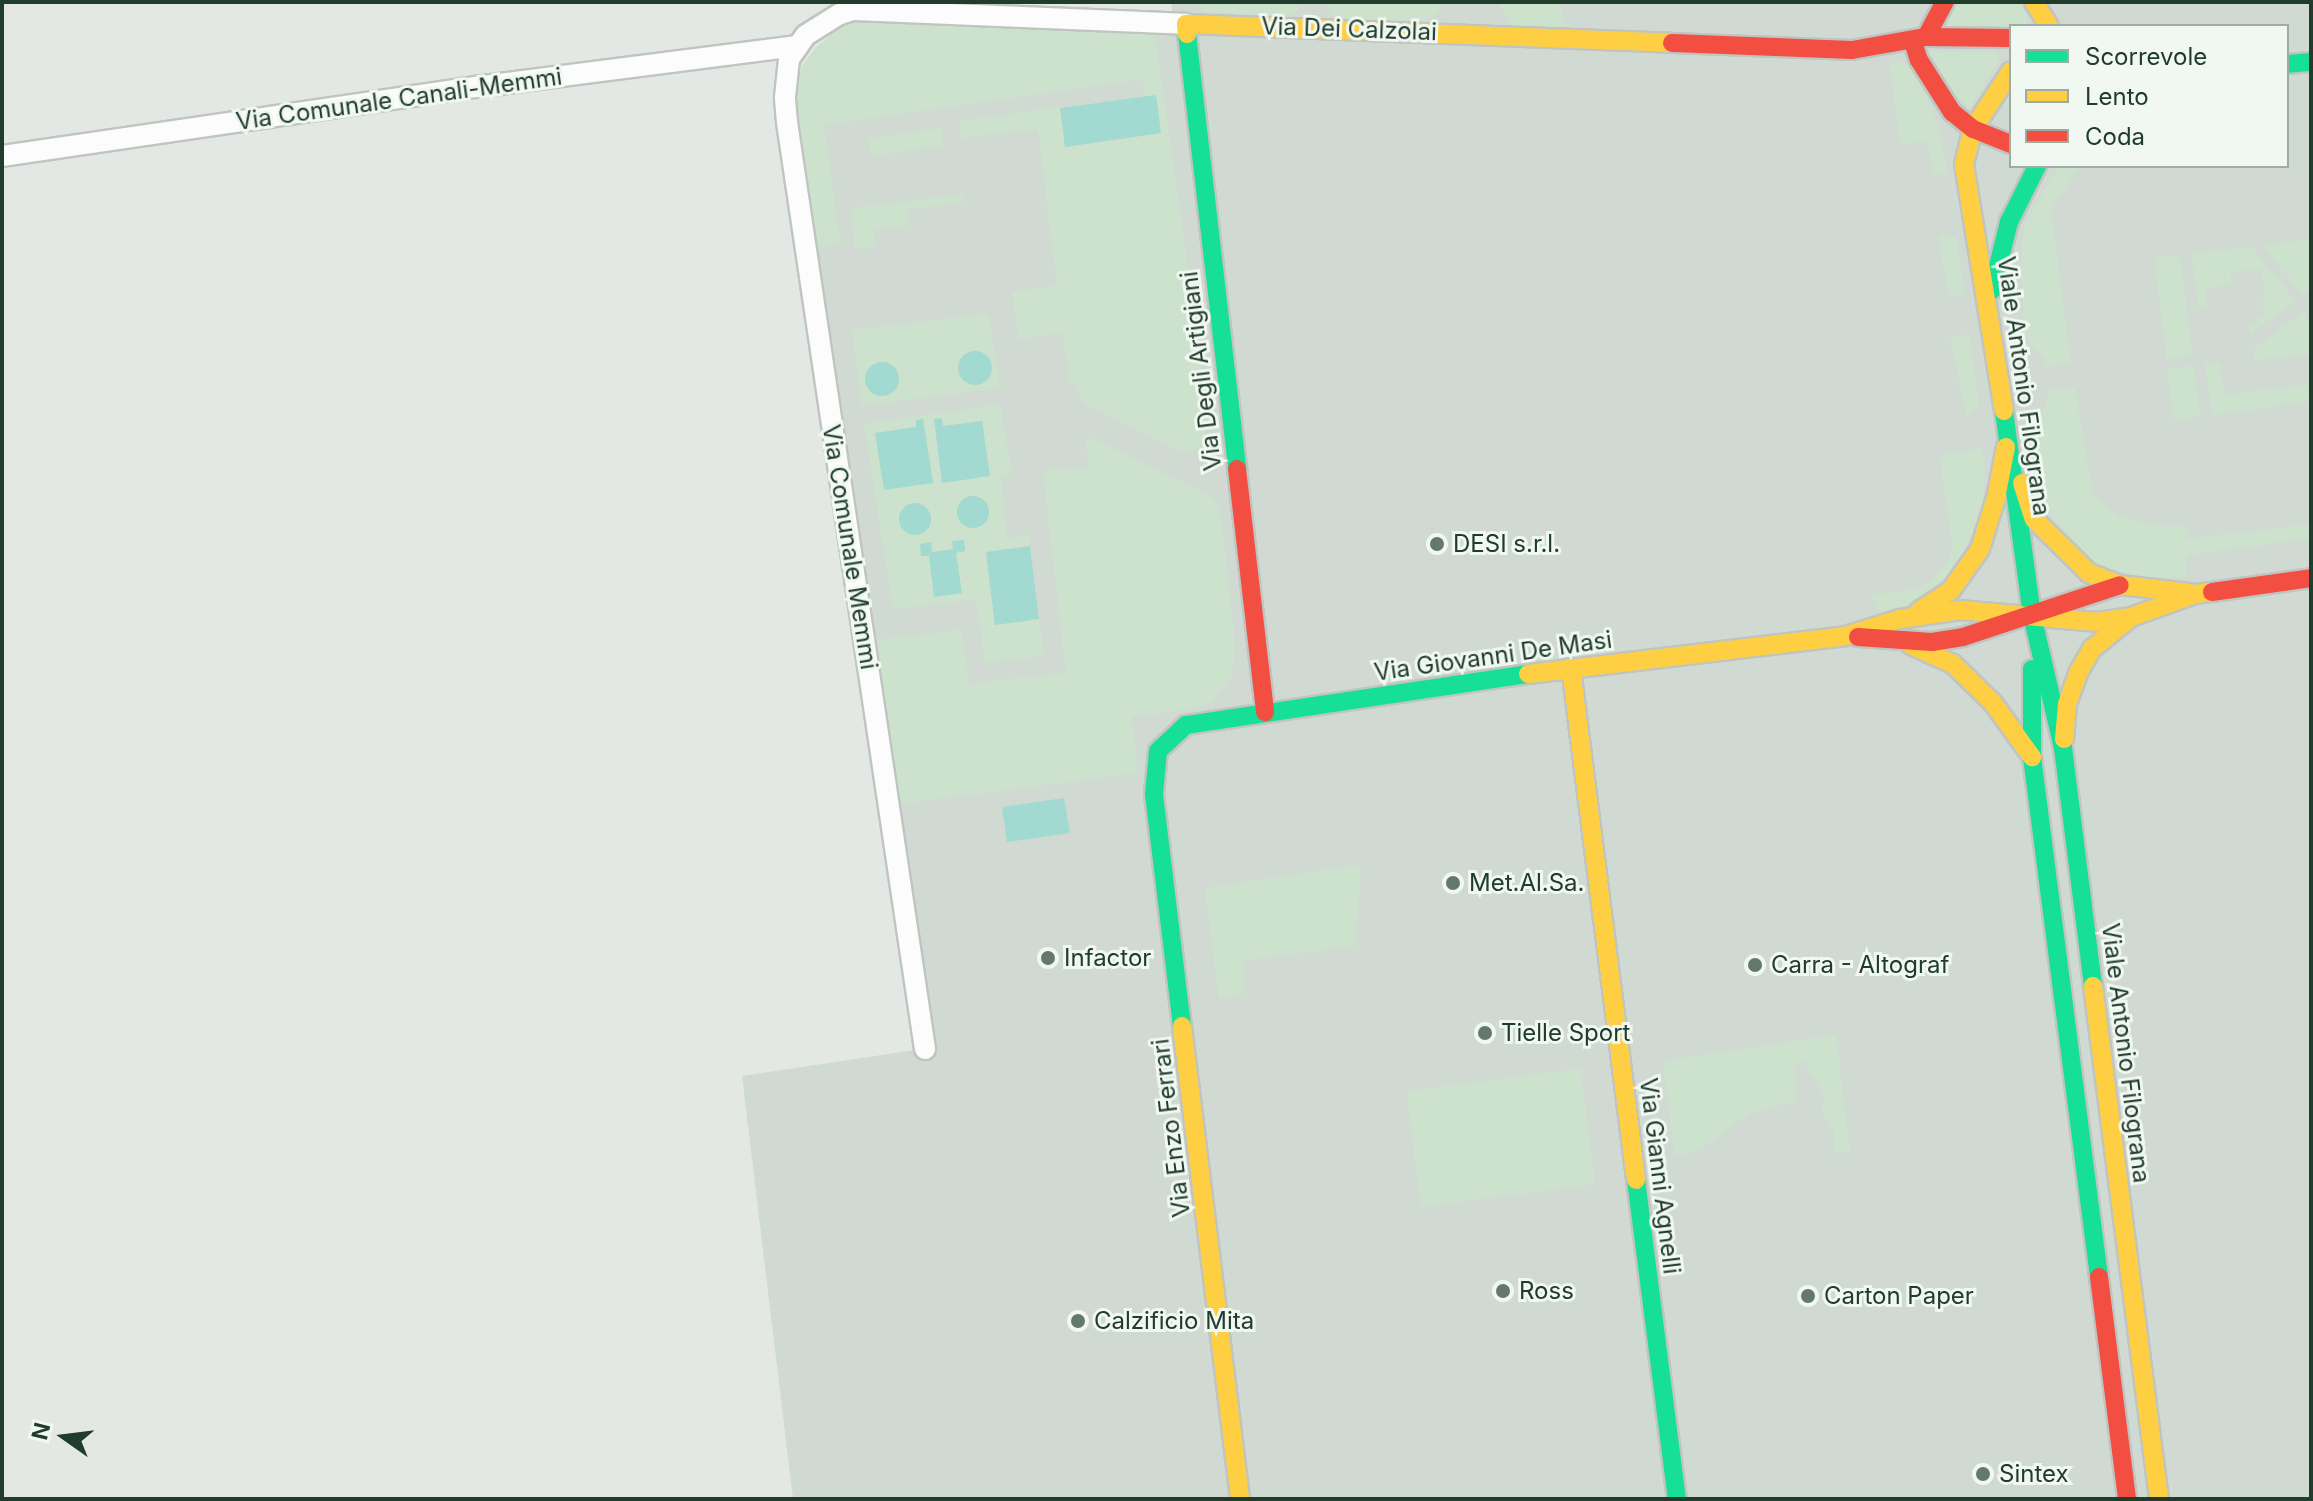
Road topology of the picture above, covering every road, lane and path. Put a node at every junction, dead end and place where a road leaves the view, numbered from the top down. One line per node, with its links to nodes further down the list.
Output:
1 (1945, 2): 6 (street)
2 (2034, 2): 4 (street)
3 (1186, 24): 6 (street, Via Dei Calzolai); 7 (street, Via Dei Calzolai); 26 (street, Via Degli Artigiani)
4 (2048, 24)
5 (2009, 38): 6 (street, Via Dei Calzolai)
6 (1920, 40): 11 (street)
7 (797, 46): 13 (street, Via Comunale Canali-Memmi); 30 (street, Via Comunale Memmi)
8 (2311, 62): 9 (street)
9 (2289, 64)
10 (2009, 74): 11 (street)
11 (1973, 129): 12 (street); 15 (street, Viale Antonio Filograna)
12 (2009, 143)
13 (2, 156)
14 (2036, 168): 15 (street)
15 (1989, 304): 16 (street, Viale Antonio Filograna)
16 (2007, 442): 18 (street); 20 (street, Viale Antonio Filograna); 22 (street)
17 (2311, 578): 19 (street)
18 (2120, 585): 19 (street); 20 (street)
19 (2195, 594): 21 (street)
20 (2032, 615): 21 (street); 22 (street); 24 (street); 27 (street, Viale Antonio Filograna); 29 (street, Viale Antonio Filograna)
21 (2131, 617): 27 (street)
22 (1900, 619): 23 (street)
23 (1845, 636): 24 (street); 25 (street, Via Giovanni De Masi)
24 (1903, 641): 29 (street)
25 (1571, 668): 26 (street, Via Giovanni De Masi); 32 (street, Via Gianni Agnelli)
26 (1265, 712): 28 (street, Via Giovanni De Masi)
27 (2063, 748): 34 (street, Viale Antonio Filograna)
28 (1158, 751): 31 (street, Via Enzo Ferrari)
29 (2032, 757): 33 (street, Viale Antonio Filograna)
30 (925, 1049)
31 (1240, 1499)
32 (1677, 1499)
33 (2127, 1499)
34 (2159, 1499)

